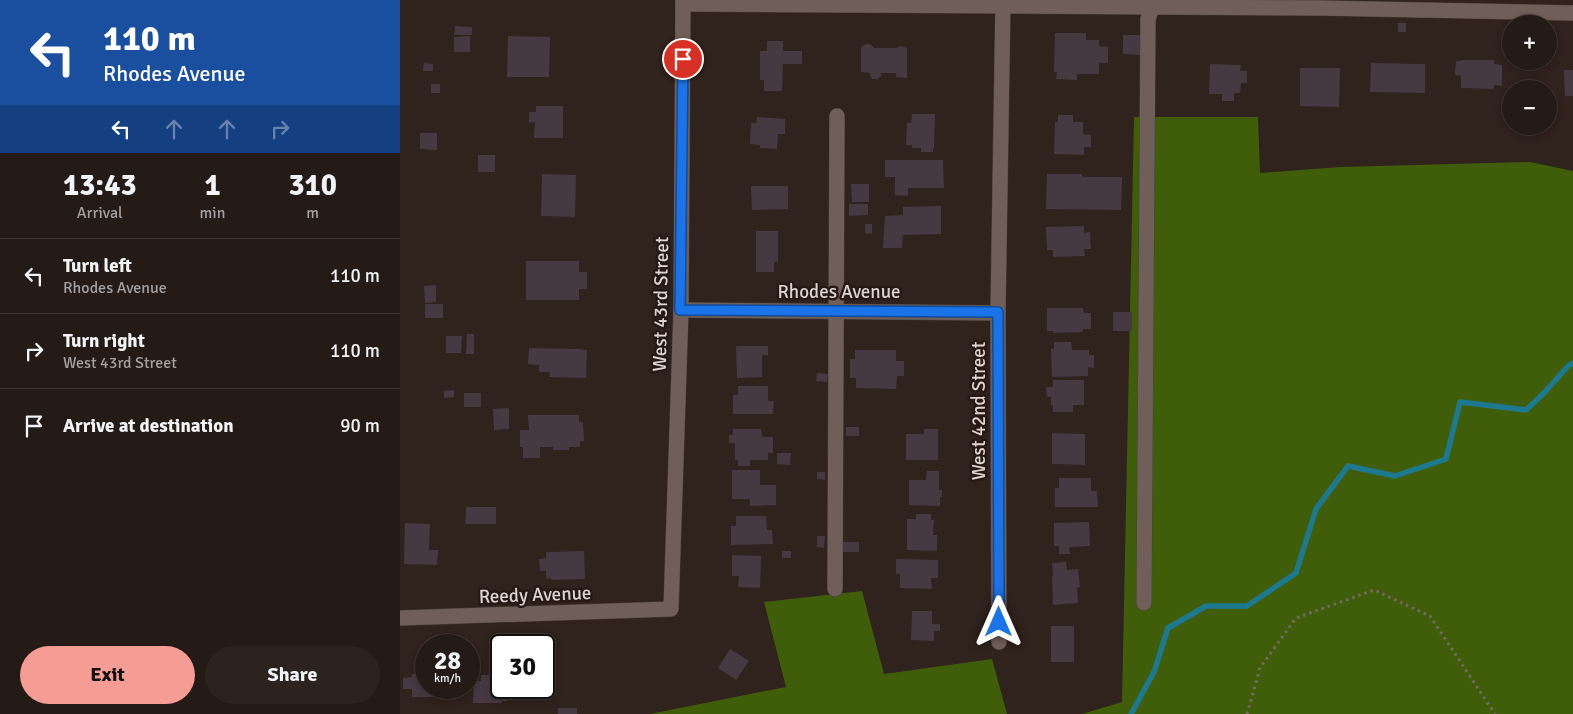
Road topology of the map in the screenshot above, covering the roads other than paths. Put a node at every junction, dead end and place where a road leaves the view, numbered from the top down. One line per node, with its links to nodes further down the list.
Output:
1 (683, 2): 2 (street); 7 (street, West 43rd Street)
2 (1003, 3): 3 (street); 9 (street, West 42nd Street)
3 (1154, 3): 4 (street); 11 (street)
4 (1319, 4): 5 (street)
5 (1573, 12)
6 (837, 116): 8 (street)
7 (680, 310): 8 (street, Rhodes Avenue); 12 (street, West 43rd Street)
8 (836, 311): 9 (street, Rhodes Avenue); 10 (street)
9 (998, 312): 14 (street, West 42nd Street)
10 (835, 589)
11 (1144, 603)
12 (672, 609): 13 (street, Reedy Avenue)
13 (400, 618)
14 (999, 642)

